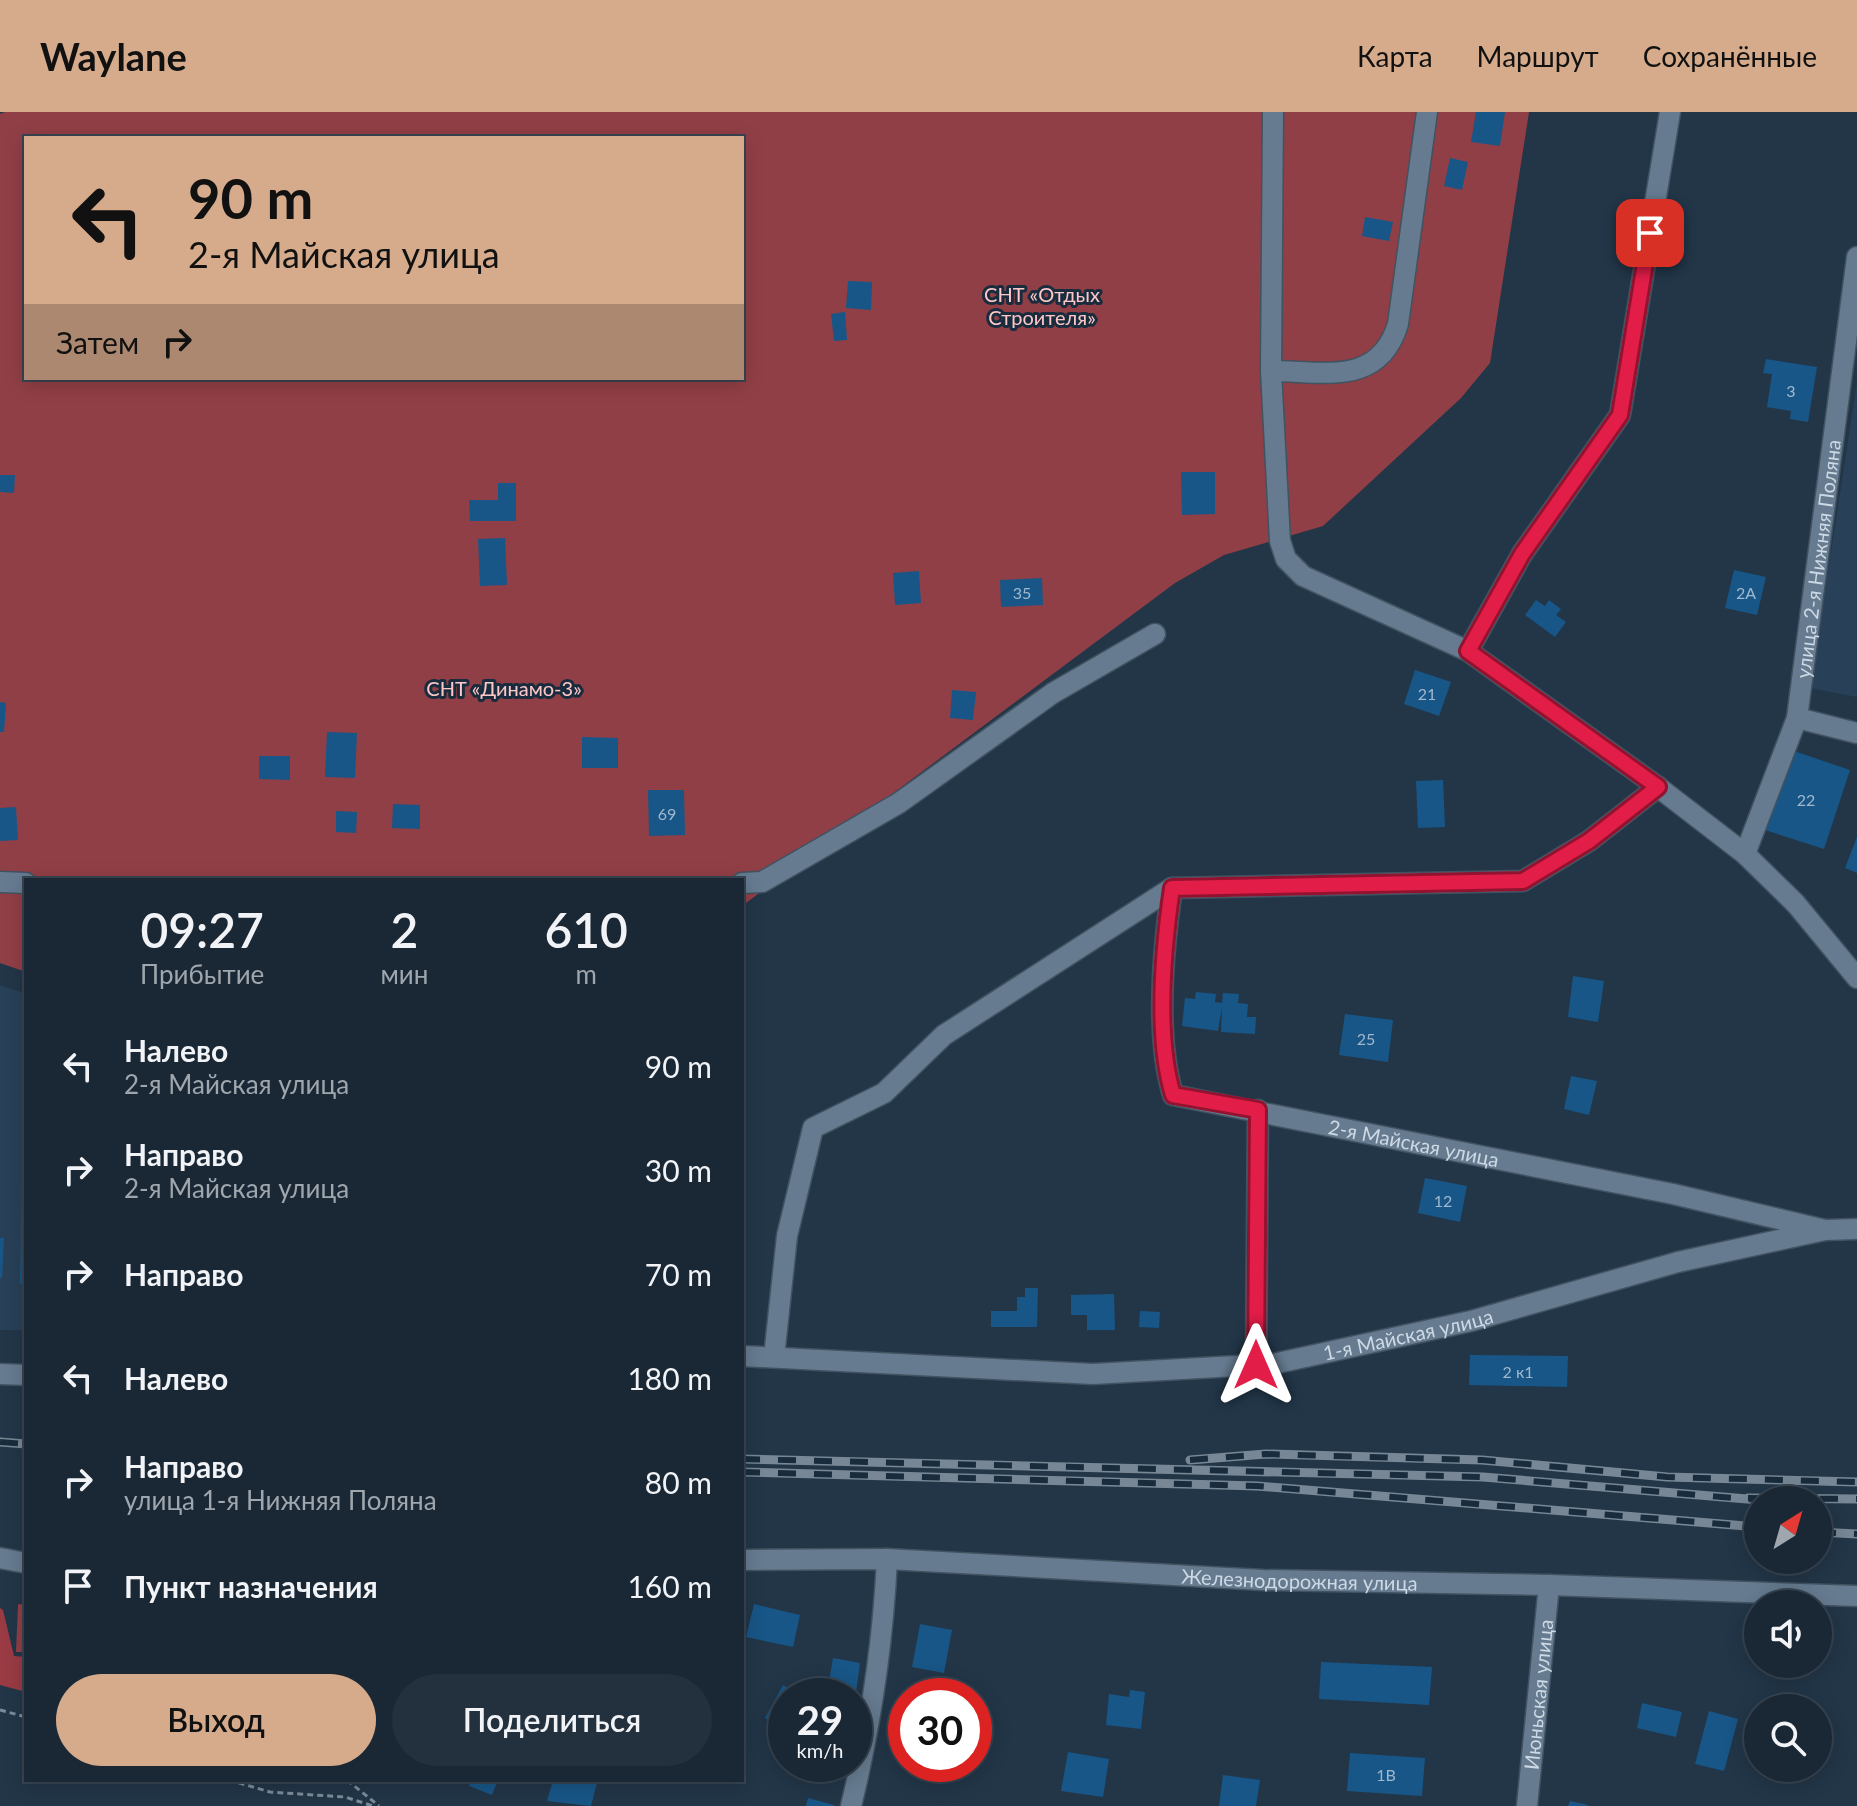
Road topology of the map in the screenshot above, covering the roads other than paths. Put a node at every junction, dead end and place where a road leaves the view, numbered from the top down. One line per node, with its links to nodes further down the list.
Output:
1 (1273, 112): 5 (street)
2 (1427, 112): 5 (street)
3 (1670, 112): 7 (street)
4 (1857, 257): 8 (street, улица 2-я Нижняя Поляна)
5 (1271, 371): 7 (street)
6 (1155, 634): 14 (street)
7 (1468, 651): 10 (street)
8 (1797, 718): 9 (street); 11 (street, улица 2-я Нижняя Поляна)
9 (1857, 733)
10 (1658, 787): 11 (street); 15 (street)
11 (1745, 854): 16 (street)
12 (0, 882): 13 (street)
13 (24, 883)
14 (744, 883)
15 (1172, 888): 17 (street, 2-я Майская улица); 21 (street)
16 (1857, 978)
17 (1258, 1110): 19 (street, 2-я Майская улица); 22 (street)
18 (1857, 1229): 19 (street, 2-я Майская улица)
19 (1825, 1230): 22 (street, 1-я Майская улица)
20 (744, 1356): 21 (street, 1-я Майская улица)
21 (774, 1357): 22 (street, 1-я Майская улица)
22 (1256, 1365)
23 (0, 1374): 24 (street)
24 (24, 1375)
25 (0, 1558): 28 (street)
26 (887, 1559): 27 (street, Железнодорожная улица); 29 (street, Железнодорожная улица); 31 (street)
27 (744, 1560)
28 (24, 1563)
29 (1549, 1585): 30 (street, Железнодорожная улица); 32 (street, Июньская улица)
30 (1857, 1596)
31 (851, 1806)
32 (1527, 1806)

